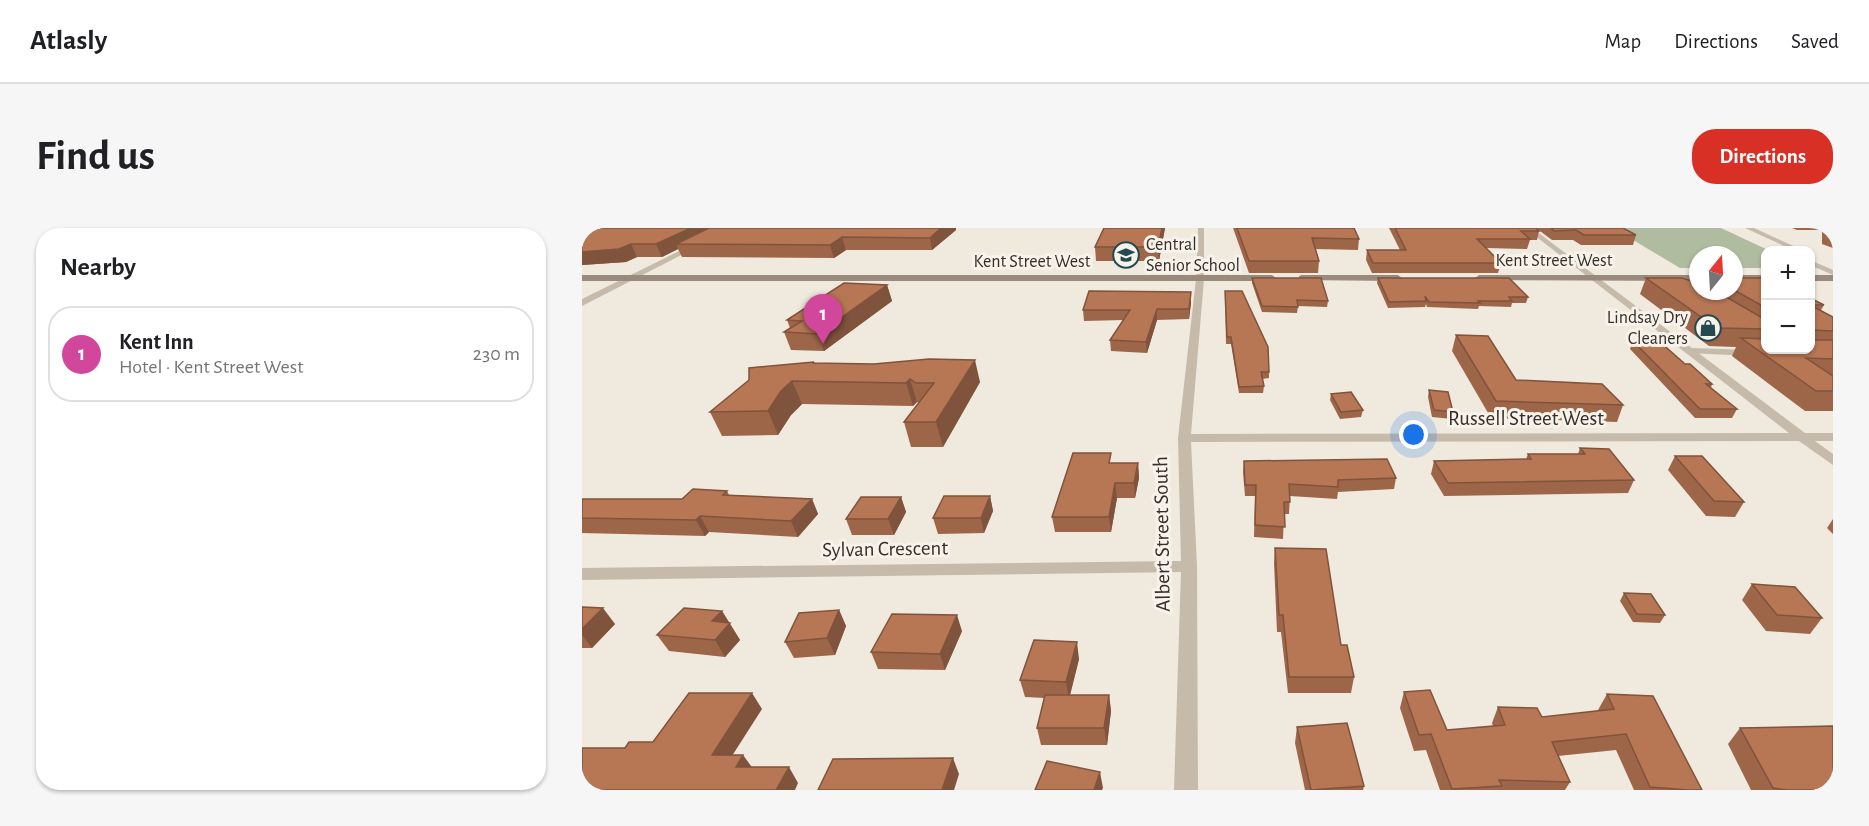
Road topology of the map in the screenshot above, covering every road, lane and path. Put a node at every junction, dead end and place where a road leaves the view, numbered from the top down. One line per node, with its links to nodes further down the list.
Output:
1 (731, 228): 13 (street)
2 (1201, 228): 26 (street, Albert Street South)
3 (1528, 228): 18 (street)
4 (1736, 228): 6 (street)
5 (1748, 228): 7 (street)
6 (1775, 246)
7 (1789, 246)
8 (1815, 258): 10 (street)
9 (1815, 264): 11 (street)
10 (1833, 267)
11 (1833, 273)
12 (582, 278): 13 (main road, Kent Street West)
13 (630, 278): 26 (main road, Kent Street West); 29 (street)
14 (1284, 278): 26 (main road, Kent Street West)
15 (1296, 278): 16 (main road)
16 (1403, 278)
17 (1475, 278): 18 (main road, Kent Street West)
18 (1594, 278): 19 (main road, Kent Street West); 30 (street)
19 (1655, 278): 20 (main road, Kent Street West); 28 (street)
20 (1689, 278)
21 (1743, 278): 22 (main road)
22 (1753, 278): 23 (main road); 27 (street)
23 (1761, 278)
24 (1815, 278): 25 (main road)
25 (1833, 278)
26 (1200, 279): 34 (street, Albert Street South)
27 (1761, 282)
28 (1675, 289)
29 (582, 303)
30 (1691, 351): 31 (street); 32 (street)
31 (1761, 353)
32 (1802, 437): 33 (street, Russell Street West); 34 (street, Russell Street West); 35 (street)
33 (1833, 437)
34 (1184, 438): 36 (street, Albert Street South)
35 (1833, 461)
36 (1189, 566): 37 (street, Sylvan Crescent); 38 (street, Albert Street South)
37 (582, 574)
38 (1186, 790)

